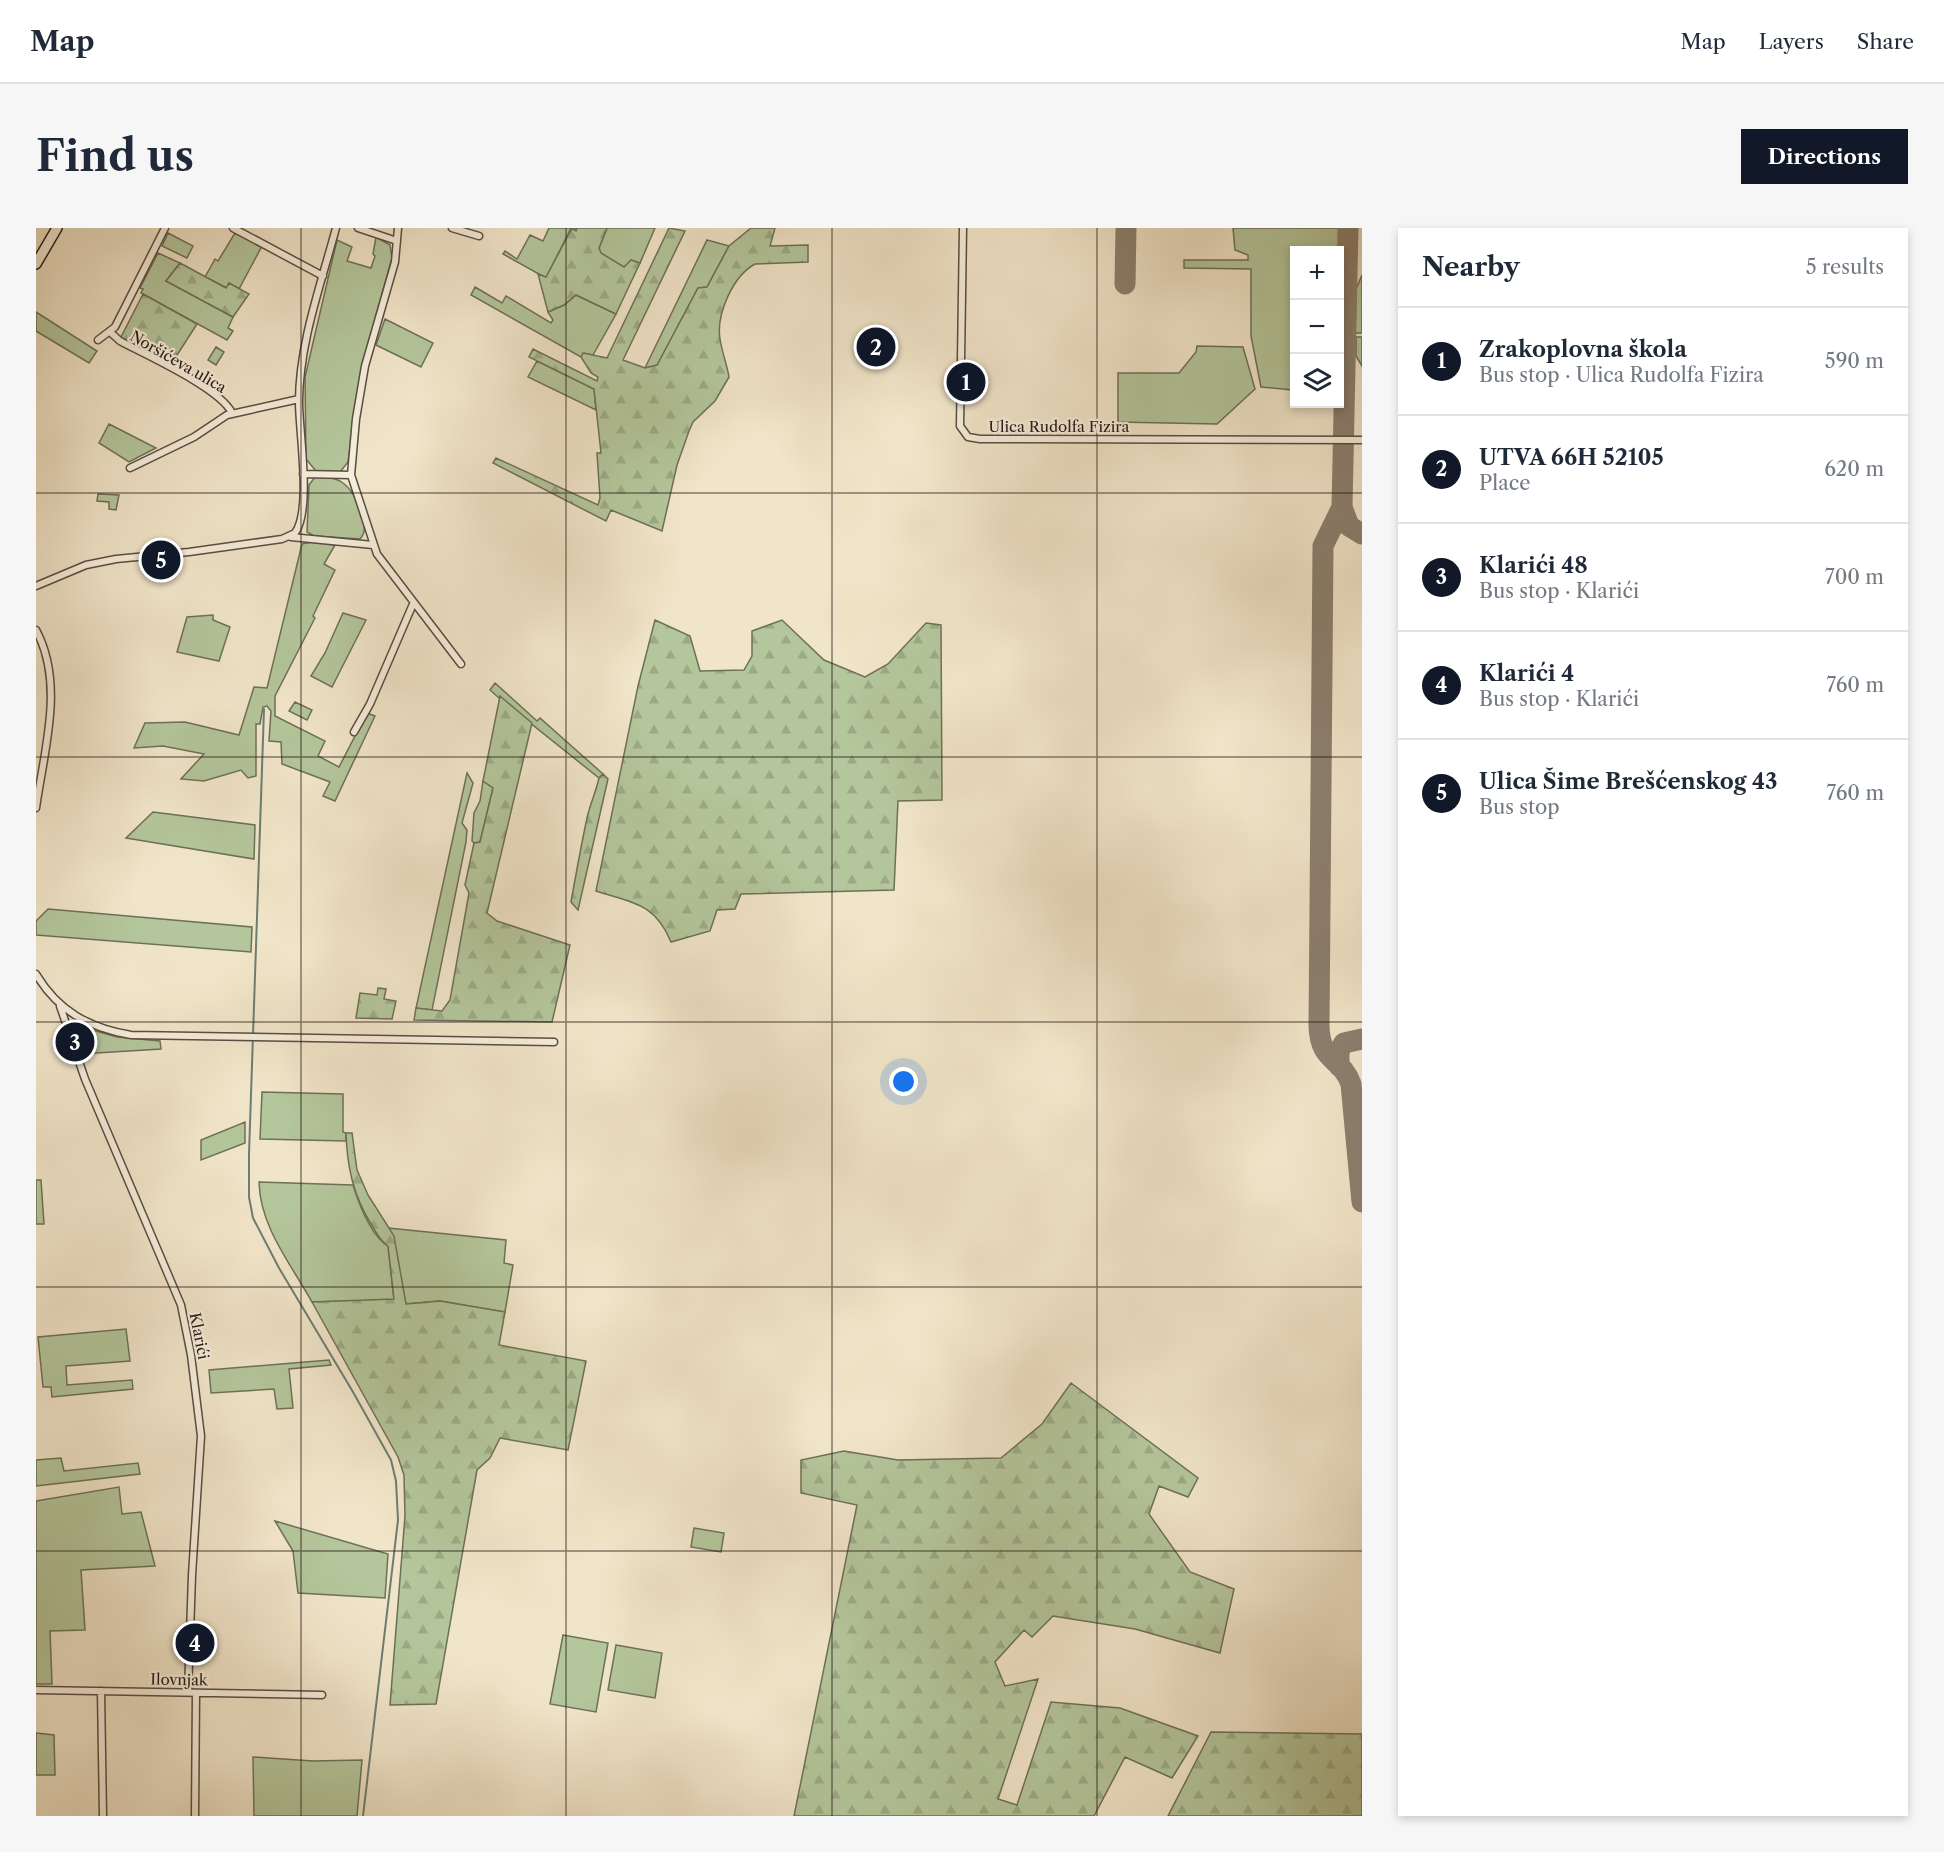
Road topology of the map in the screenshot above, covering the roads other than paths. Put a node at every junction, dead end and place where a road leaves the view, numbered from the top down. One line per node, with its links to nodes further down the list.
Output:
1 (57, 228): 11 (street)
2 (165, 228): 13 (street)
3 (233, 228): 12 (street)
4 (336, 228): 12 (street)
5 (358, 228): 10 (street)
6 (398, 228): 10 (street)
7 (452, 228): 9 (street)
8 (963, 228): 17 (street, Ulica Rudolfa Fizira)
9 (479, 236)
10 (397, 241): 20 (street)
11 (36, 264)
12 (323, 276): 15 (street)
13 (110, 332): 14 (street); 16 (street, Noršićeva ulica)
14 (98, 340)
15 (299, 399): 16 (street, Noršićeva ulica); 19 (street)
16 (232, 413): 18 (street, Noršićeva ulica)
17 (1362, 440)
18 (130, 468)
19 (303, 474): 20 (street); 21 (street)
20 (351, 475): 22 (street)
21 (291, 537): 22 (street); 23 (street)
22 (373, 545): 24 (street)
23 (36, 586)
24 (413, 604): 26 (street); 27 (street)
25 (36, 630): 28 (street)
26 (461, 664)
27 (354, 732)
28 (36, 808)
29 (36, 974): 30 (street)
30 (60, 1006): 31 (street); 34 (street, Klarići)
31 (554, 1042)
32 (36, 1690): 33 (street, Ilovnjak)
33 (101, 1691): 34 (street, Ilovnjak); 36 (street)
34 (192, 1692): 35 (street, Ilovnjak); 37 (street, Klarići)
35 (322, 1695)
36 (104, 1816)
37 (195, 1816)

